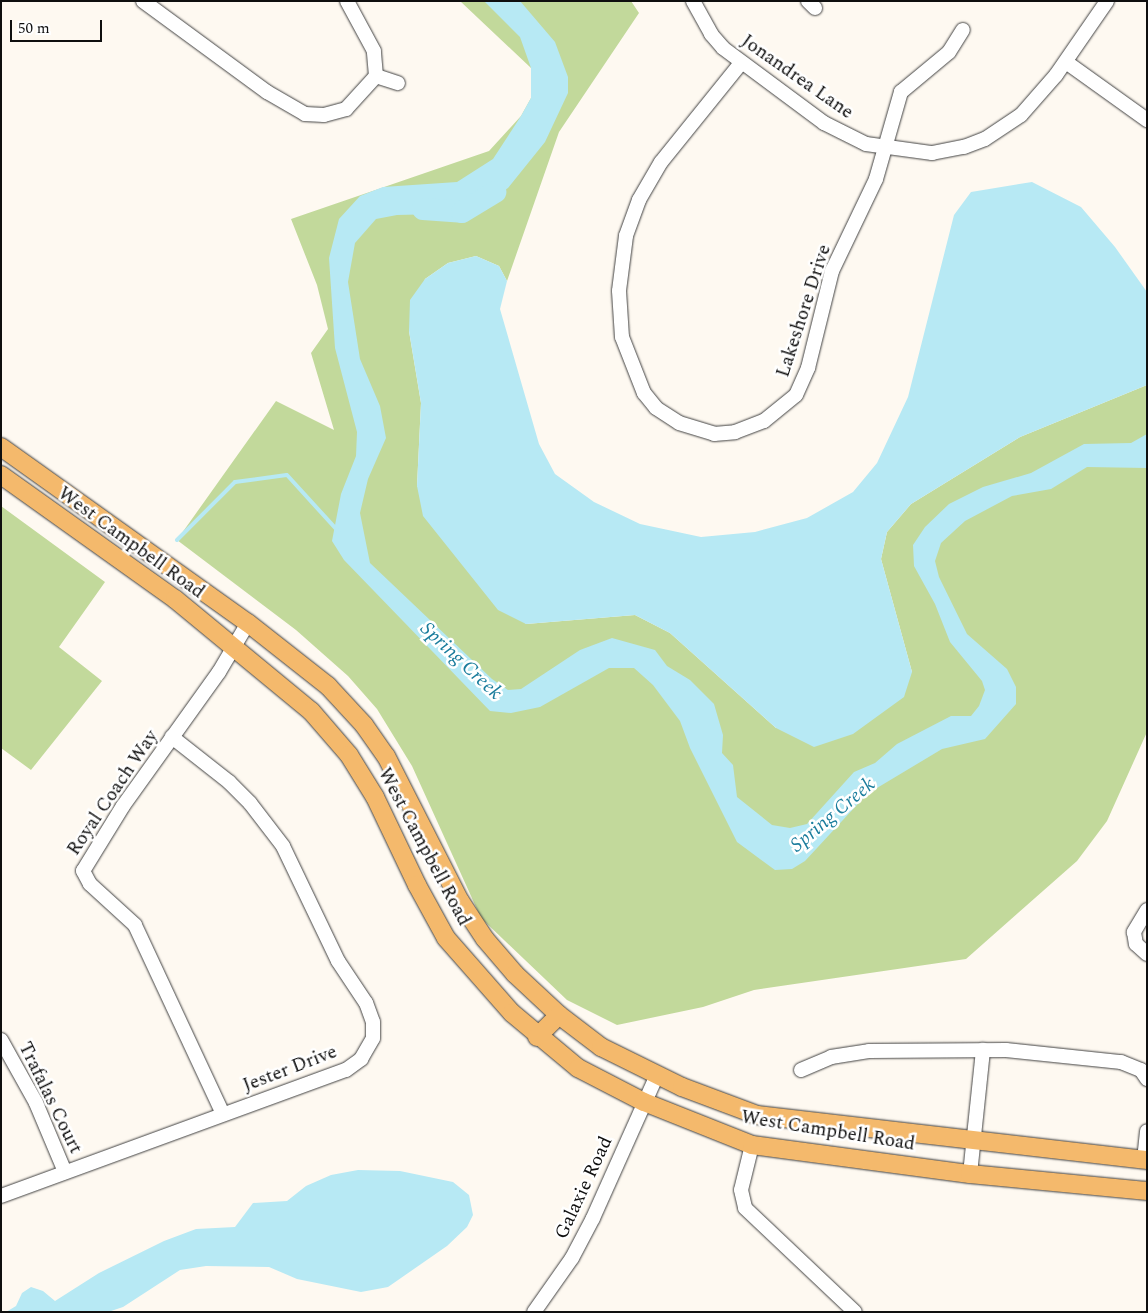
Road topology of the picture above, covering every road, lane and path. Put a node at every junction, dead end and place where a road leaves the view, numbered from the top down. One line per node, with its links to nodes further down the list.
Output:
1 (143, 1): 8 (street)
2 (347, 1): 8 (street)
3 (693, 1): 6 (street, Jonandrea Lane)
4 (1107, 1): 7 (street, Jonandrea Lane)
5 (964, 30): 11 (street, Lakeshore Drive)
6 (740, 62): 11 (street, Jonandrea Lane); 11 (street, Lakeshore Drive)
7 (1066, 62): 10 (street); 11 (street, Jonandrea Lane)
8 (376, 76): 9 (street)
9 (398, 83)
10 (1147, 120)
11 (885, 148)
12 (1, 447): 14 (main road, West Campbell Road)
13 (1, 475): 15 (main road, West Campbell Road)
14 (248, 623): 15 (street, Royal Coach Way); 19 (main road, West Campbell Road)
15 (234, 646): 16 (street, Royal Coach Way); 20 (main road, West Campbell Road)
16 (172, 737): 27 (street, Royal Coach Way); 27 (street, Jester Drive)
17 (1147, 910): 18 (street)
18 (1147, 954)
19 (558, 1015): 20 (main road); 24 (main road, West Campbell Road)
20 (537, 1037): 26 (main road, West Campbell Road)
21 (1, 1040): 32 (street, Trafalas Court)
22 (983, 1050): 23 (street); 25 (street); 29 (street)
23 (801, 1070)
24 (657, 1074): 26 (street, Galaxie Road); 29 (main road, West Campbell Road)
25 (1147, 1079)
26 (644, 1102): 30 (main road, West Campbell Road); 36 (street, Galaxie Road)
27 (223, 1114): 32 (street, Jester Drive)
28 (1147, 1131): 31 (street)
29 (974, 1142): 31 (main road, West Campbell Road); 33 (street)
30 (752, 1145): 33 (main road, West Campbell Road); 37 (street)
31 (1145, 1160)
32 (65, 1172): 35 (street, Jester Drive)
33 (970, 1174): 34 (main road, West Campbell Road)
34 (1147, 1191)
35 (1, 1196)
36 (541, 1310)
37 (855, 1312)

